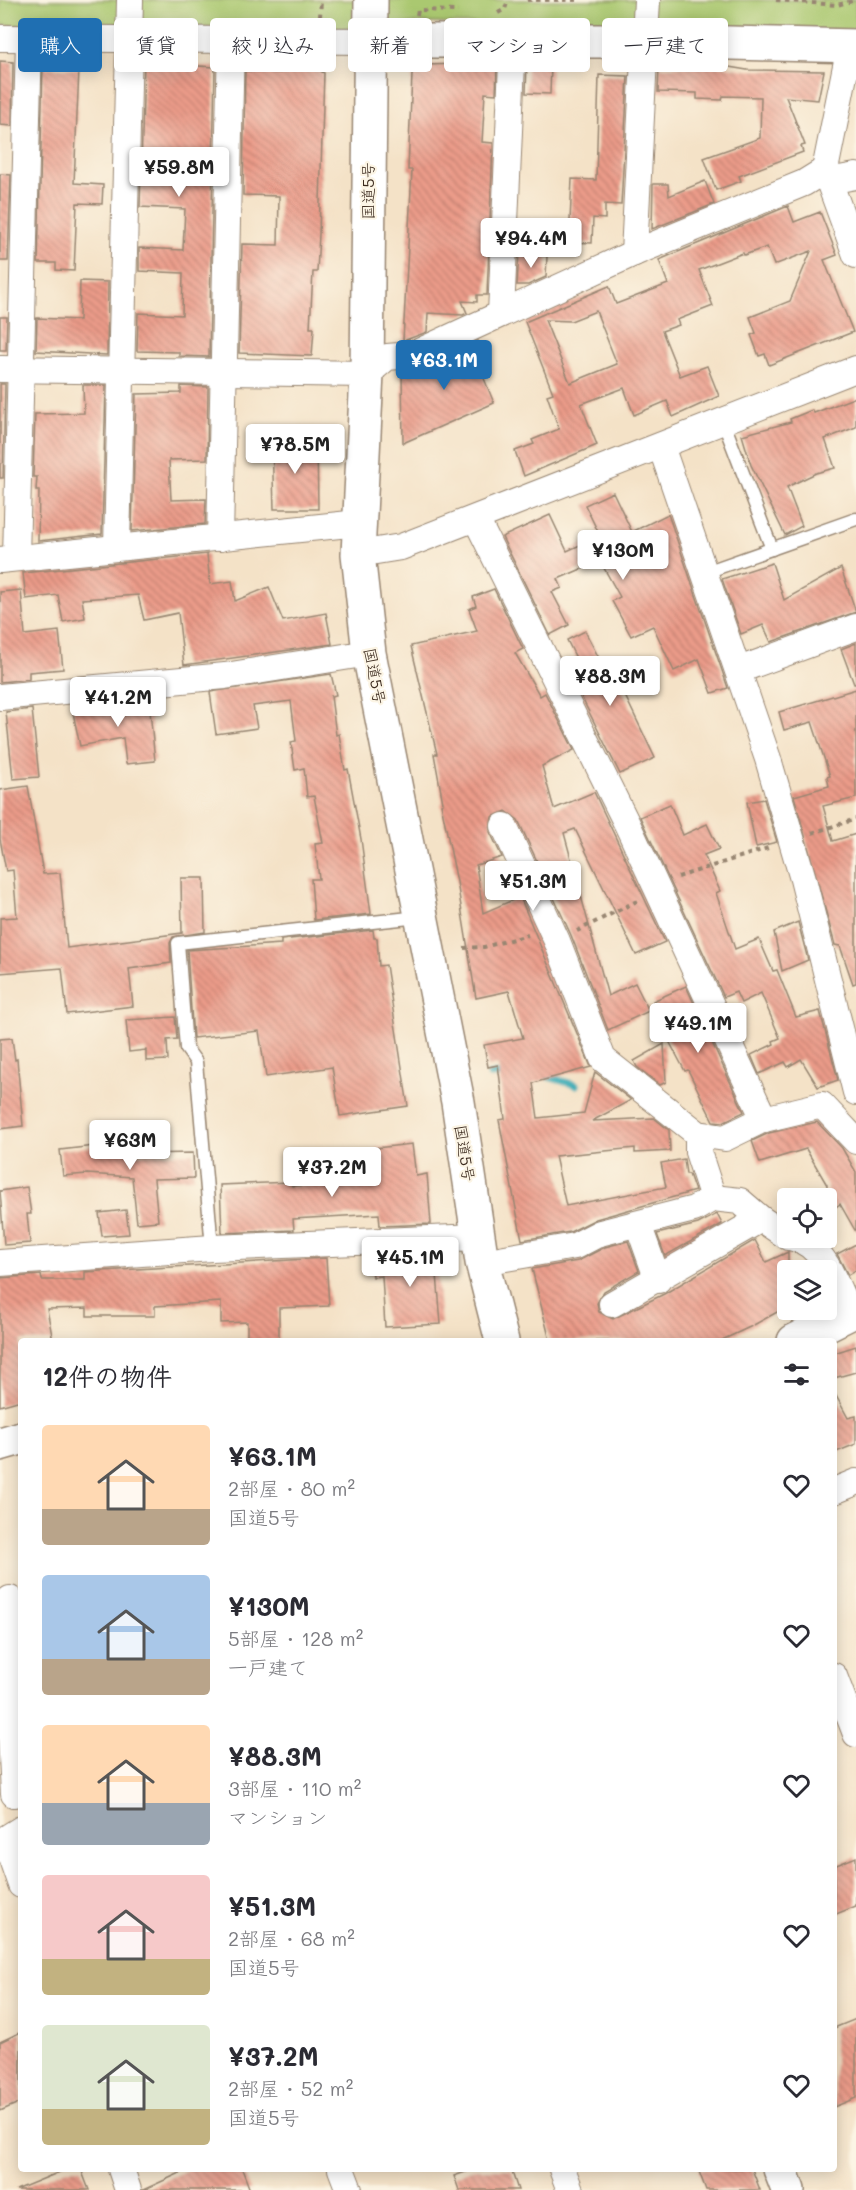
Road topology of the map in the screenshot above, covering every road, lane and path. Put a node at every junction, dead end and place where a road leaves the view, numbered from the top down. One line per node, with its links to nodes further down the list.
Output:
1 (130, 0): 8 (street)
2 (371, 0): 9 (main road, 国道5号)
3 (527, 0): 4 (path)
4 (578, 0)
5 (648, 0): 10 (street)
6 (776, 0): 7 (path)
7 (856, 0)
8 (129, 18)
9 (371, 18)
10 (648, 18)
11 (0, 38): 12 (street)
12 (18, 39)
13 (728, 43): 14 (main road)
14 (853, 46): 21 (street)
15 (26, 72): 26 (street)
16 (127, 72): 28 (street)
17 (230, 72): 29 (street)
18 (370, 72): 30 (main road, 国道5号)
19 (512, 72): 25 (street)
20 (645, 72): 23 (street)
21 (826, 176): 22 (street); 23 (street); 24 (street)
22 (856, 176)
23 (634, 253): 25 (street)
24 (856, 255)
25 (501, 314): 30 (street)
26 (11, 369): 28 (street); 39 (street)
27 (856, 369): 31 (street)
28 (121, 370): 29 (street); 37 (street)
29 (223, 372): 30 (street); 35 (street)
30 (367, 374): 36 (main road, 国道5号)
31 (723, 421): 32 (street); 38 (lane)
32 (660, 446): 33 (street); 40 (street)
33 (476, 519): 36 (street); 48 (street)
34 (856, 519): 38 (lane)
35 (220, 538): 36 (street); 37 (street)
36 (359, 539): 42 (main road, 国道5号)
37 (117, 547): 39 (street)
38 (772, 549): 40 (lane)
39 (8, 559)
40 (706, 572): 43 (street)
41 (856, 627): 43 (street)
42 (369, 653): 44 (street); 49 (main road, 国道5号)
43 (739, 670): 47 (street)
44 (0, 697)
45 (856, 819): 47 (path)
46 (504, 826): 50 (street)
47 (792, 840): 48 (path); 52 (street)
48 (656, 888): 50 (path); 53 (street)
49 (423, 916): 60 (lane); 62 (main road, 国道5号)
50 (554, 934): 51 (path); 54 (street)
51 (464, 948)
52 (856, 1092)
53 (764, 1119): 54 (street); 55 (street)
54 (698, 1134): 56 (street)
55 (856, 1141)
56 (713, 1198): 57 (street); 58 (street)
57 (761, 1220): 59 (street); 64 (street)
58 (638, 1224): 62 (street); 64 (street)
59 (777, 1229)
60 (212, 1248): 62 (street); 63 (street)
61 (811, 1248): 66 (street)
62 (480, 1250): 67 (main road, 国道5号)
63 (0, 1263)
64 (658, 1280): 65 (street)
65 (612, 1304)
66 (852, 1311): 68 (main road)
67 (501, 1338)
68 (800, 1338)
69 (18, 1439): 70 (main road)
70 (0, 1444)
71 (856, 1482): 72 (street)
72 (837, 1490)
73 (10, 1599): 76 (street)
74 (837, 1684): 75 (street)
75 (856, 1734)
76 (12, 1795)
77 (18, 1831): 78 (street)
78 (18, 1876)
79 (122, 2172): 83 (street)
80 (342, 2172): 84 (street)
81 (563, 2172): 85 (street)
82 (781, 2172): 86 (main road)
83 (128, 2190)
84 (349, 2190)
85 (570, 2190)
86 (788, 2190)

